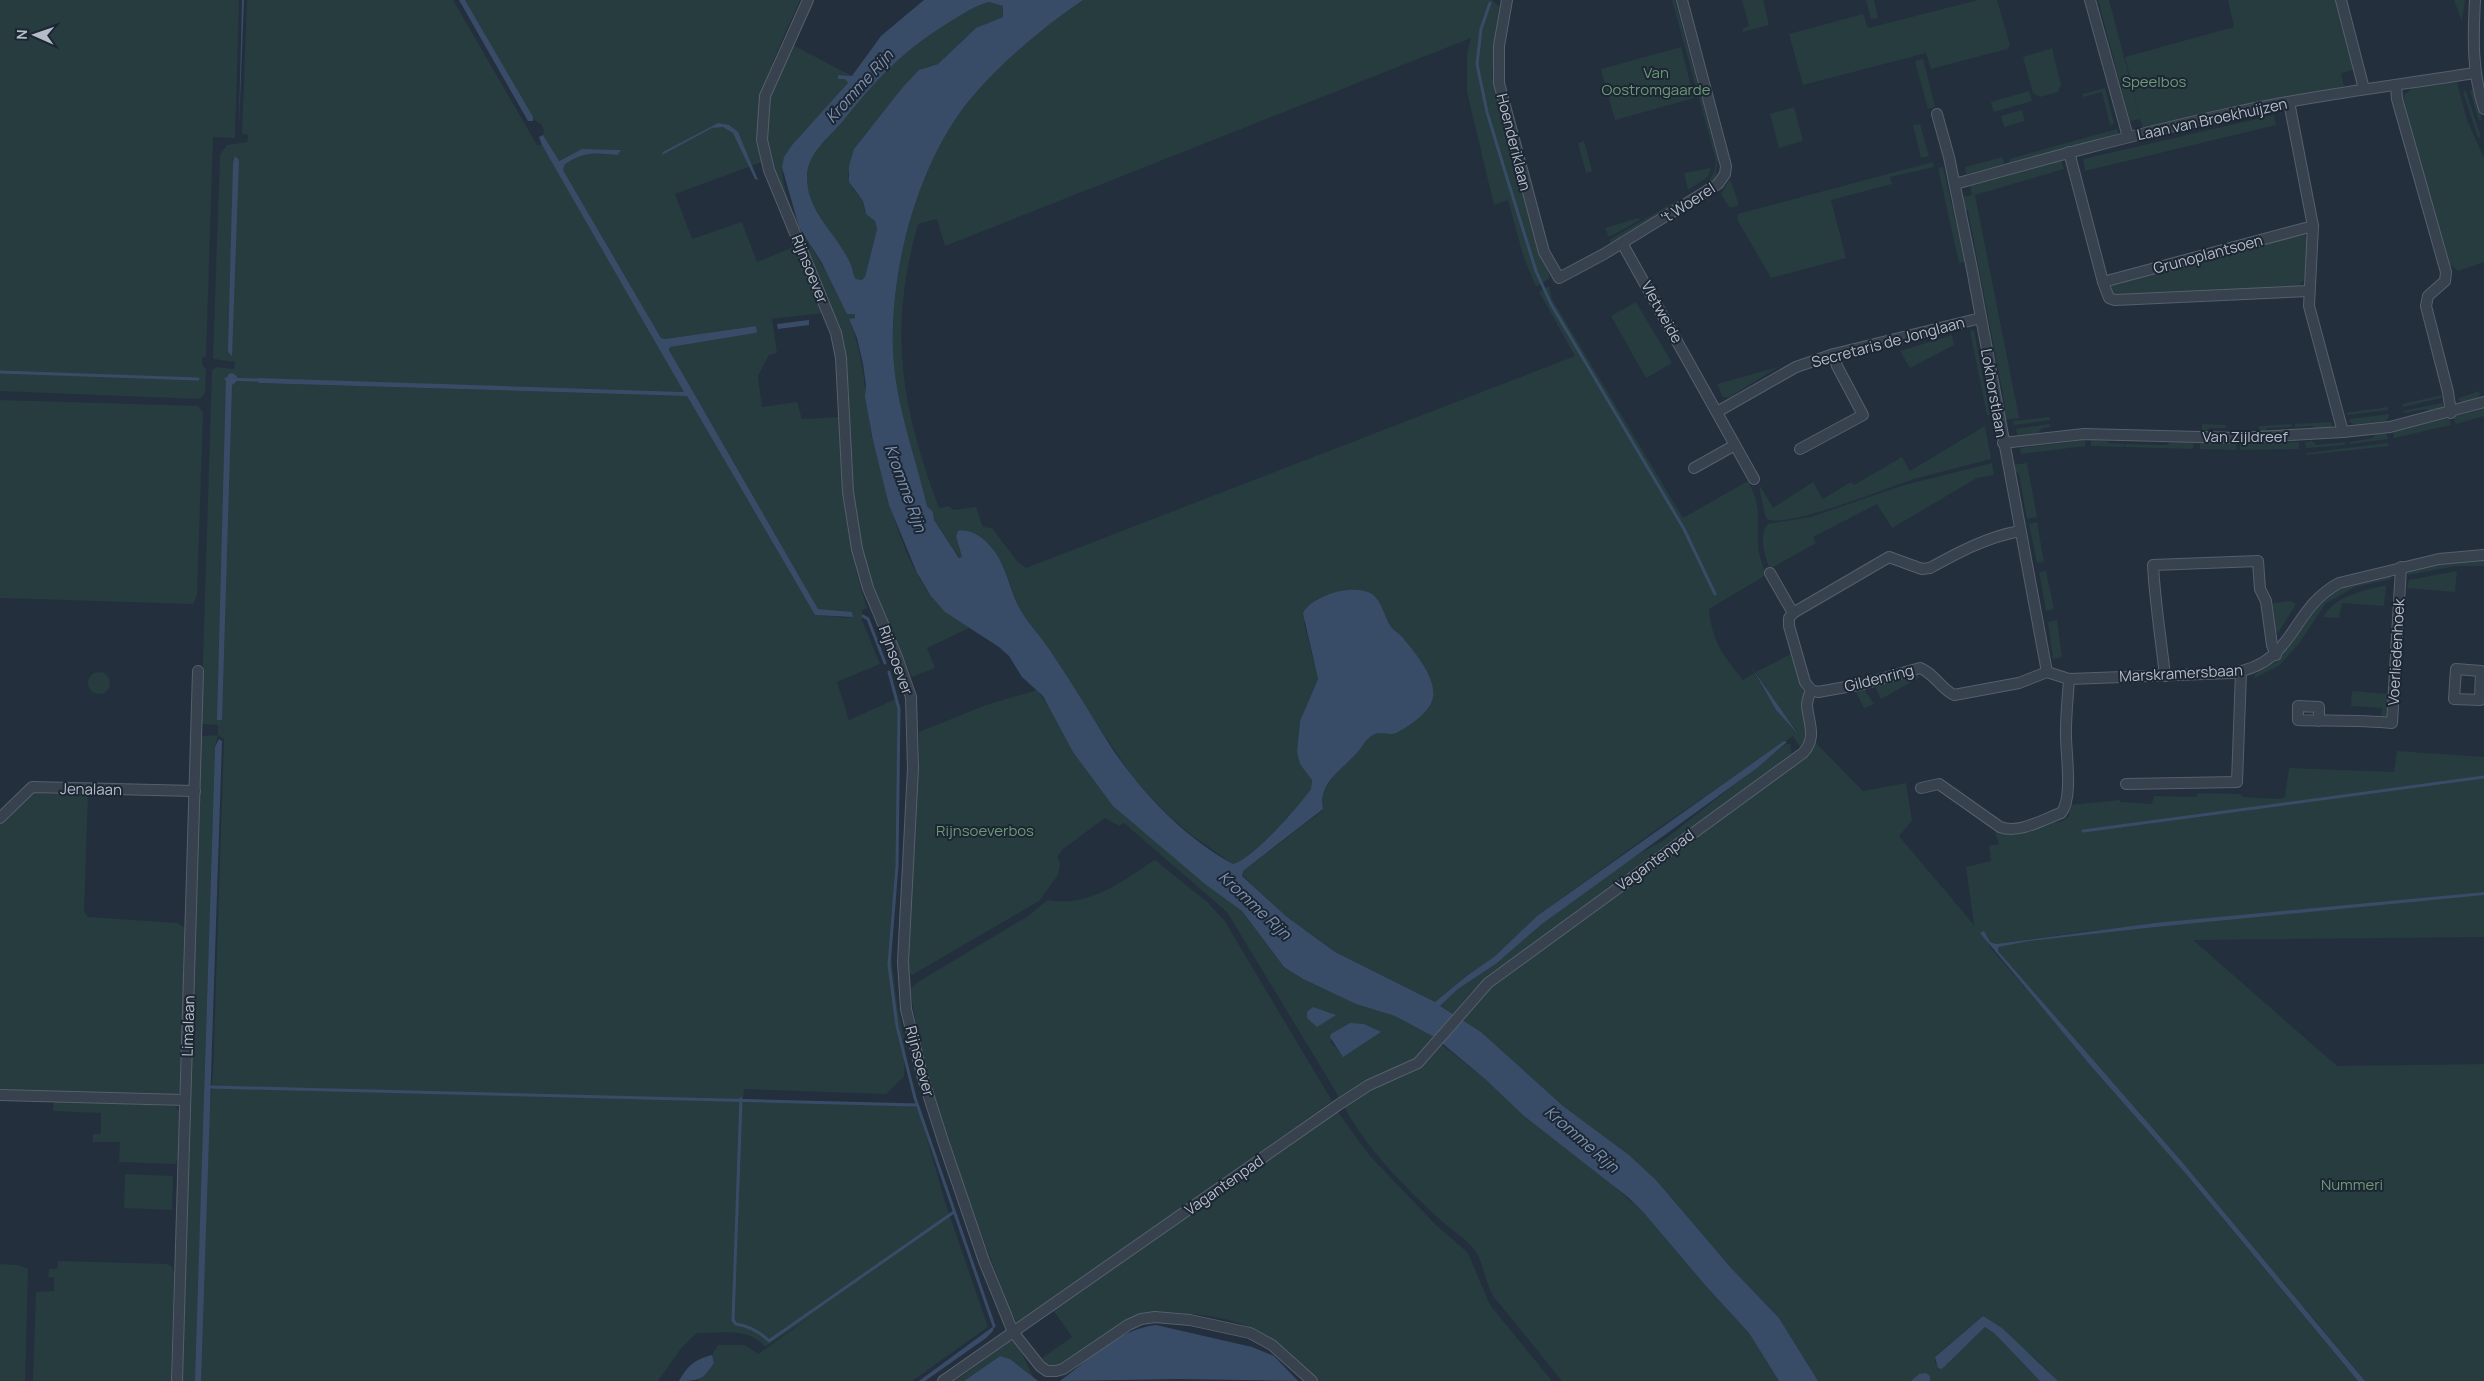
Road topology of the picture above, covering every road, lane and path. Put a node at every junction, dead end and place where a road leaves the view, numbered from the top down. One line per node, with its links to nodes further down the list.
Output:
1 (808, 0): 52 (street, Rijnsoever)
2 (1507, 0): 19 (street, Hoenderiklaan)
3 (1682, 0): 19 (street, 't Woerel)
4 (2090, 0): 15 (street)
5 (2341, 0): 11 (street)
6 (2475, 0): 8 (street)
7 (2484, 42): 8 (street)
8 (2473, 44): 9 (street)
9 (2474, 73): 10 (street, Laan van Broekhuijzen); 13 (street)
10 (2396, 86): 11 (street, Laan van Broekhuijzen); 26 (street)
11 (2364, 89): 12 (street, Laan van Broekhuijzen)
12 (2289, 102): 15 (street, Laan van Broekhuijzen); 18 (street)
13 (2484, 109)
14 (1937, 114): 17 (street, Lokhorstlaan)
15 (2128, 137): 16 (street, Laan van Broekhuijzen)
16 (2069, 152): 17 (street, Laan van Broekhuijzen); 20 (street, Grunoplantsoen)
17 (1955, 184): 22 (street, Lokhorstlaan)
18 (2313, 226): 20 (street, Grunoplantsoen); 21 (street)
19 (1622, 243): 25 (street, Vletweide)
20 (2103, 282): 21 (street, Grunoplantsoen)
21 (2308, 291): 27 (street)
22 (1981, 318): 23 (street, Secretaris de Jonglaan); 28 (street, Lokhorstlaan)
23 (1834, 354): 25 (street, Secretaris de Jonglaan); 30 (street)
24 (2484, 402): 26 (street, Van Zijldreef)
25 (1717, 412): 29 (street, Vletweide)
26 (2450, 413): 27 (street, Van Zijldreef)
27 (2343, 432): 28 (street, Van Zijldreef)
28 (2003, 443): 33 (street, Lokhorstlaan)
29 (1735, 445): 31 (street); 32 (street, Vletweide)
30 (1800, 449)
31 (1694, 468)
32 (1754, 479)
33 (2020, 531): 37 (street); 40 (street, Lokhorstlaan)
34 (2484, 555): 35 (street, Marskramersbaan)
35 (2401, 567): 38 (street, Marskramersbaan); 45 (street, Voerliedenhoek)
36 (1770, 573): 37 (street)
37 (1793, 613): 44 (street)
38 (2276, 655): 41 (street, Marskramersbaan); 42 (street)
39 (198, 671): 48 (street, Limalaan)
40 (2047, 672): 43 (street, Marskramersbaan); 44 (street, Gildenring)
41 (2241, 672): 42 (street, Marskramersbaan); 46 (street)
42 (2165, 676): 43 (street, Marskramersbaan)
43 (2069, 679): 47 (street)
44 (1811, 690): 52 (street, Vagantenpad)
45 (2318, 721)
46 (2126, 784)
47 (1921, 788)
48 (195, 791): 49 (street, Jenalaan); 51 (street, Limalaan)
49 (0, 818)
50 (0, 1094): 51 (street)
51 (185, 1100): 53 (street, Limalaan)
52 (1013, 1332): 54 (street, Vagantenpad); 55 (street, Rijnsoever)
53 (177, 1381)
54 (943, 1381)
55 (1312, 1381)

